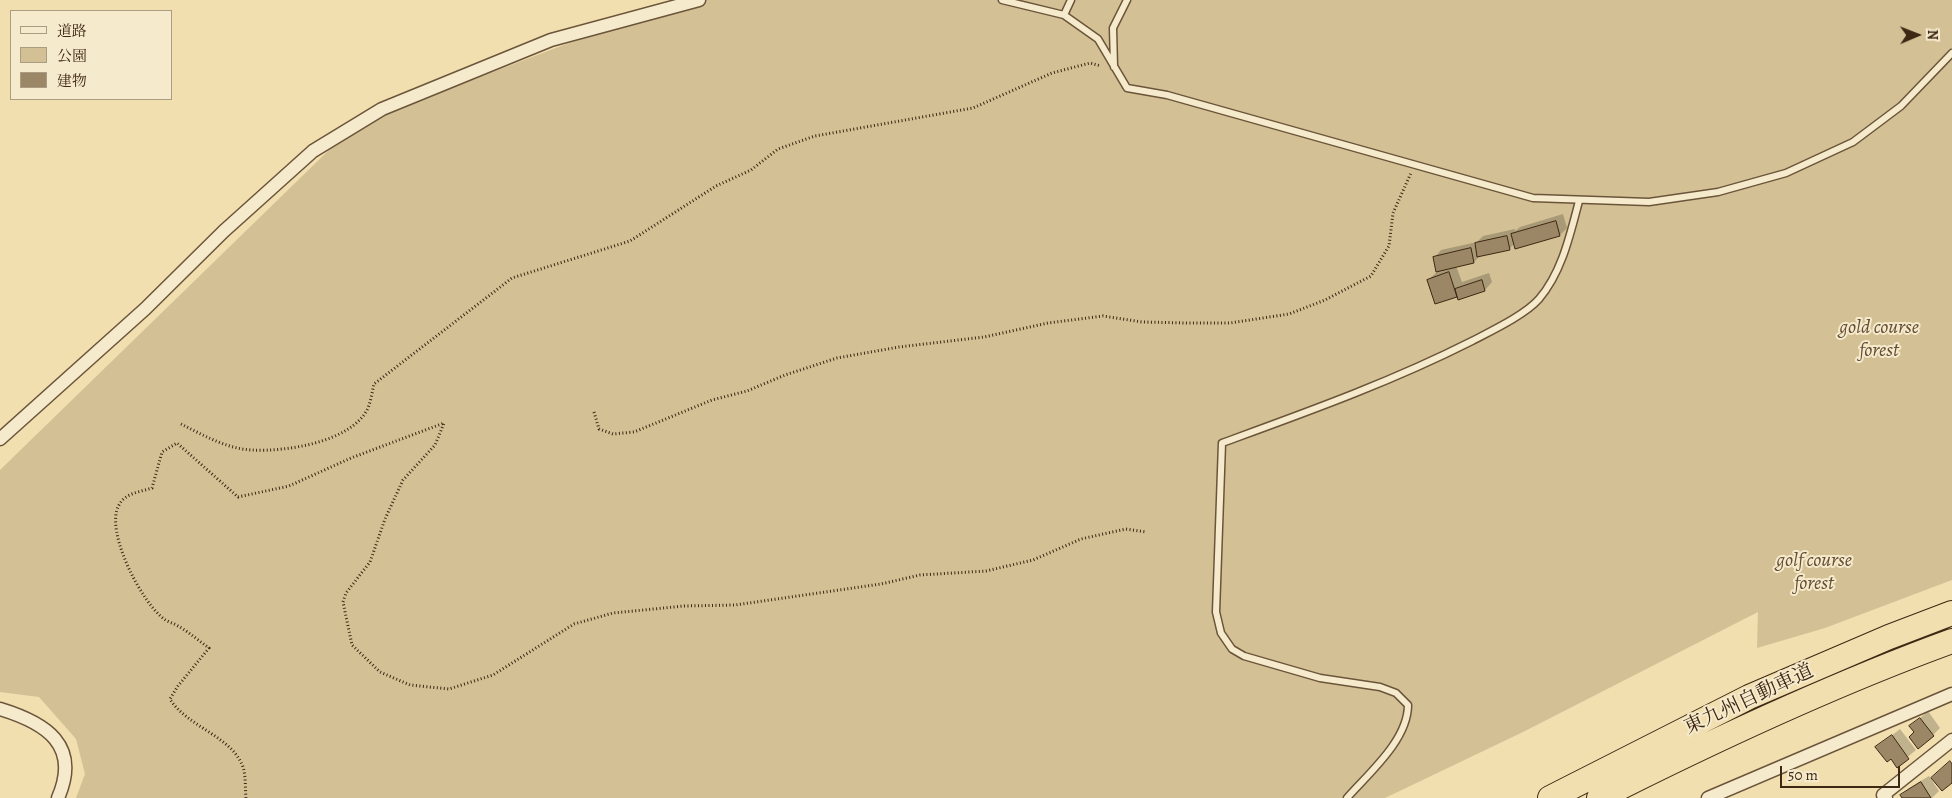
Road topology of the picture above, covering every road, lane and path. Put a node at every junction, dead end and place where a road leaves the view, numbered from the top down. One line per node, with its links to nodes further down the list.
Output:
1 (699, 0): 12 (street)
2 (1002, 0): 5 (lane)
3 (1072, 0): 5 (lane)
4 (1127, 0): 7 (lane)
5 (1064, 15): 7 (lane)
6 (1952, 53): 9 (lane)
7 (1114, 69): 8 (lane); 11 (path)
8 (1415, 166): 9 (lane); 10 (path)
9 (1579, 201): 21 (lane)
10 (594, 412)
11 (181, 424)
12 (0, 439)
13 (1146, 532): 20 (path)
14 (1952, 613): 22 (highway, 東九州自動車道)
15 (1952, 641): 23 (highway, 東九州自動車道)
16 (1952, 694): 24 (street)
17 (0, 710): 19 (street)
18 (1952, 740): 25 (street)
19 (58, 798)
20 (246, 798)
21 (1347, 798)
22 (1550, 798)
23 (1599, 798)
24 (1708, 798)
25 (1886, 798)

